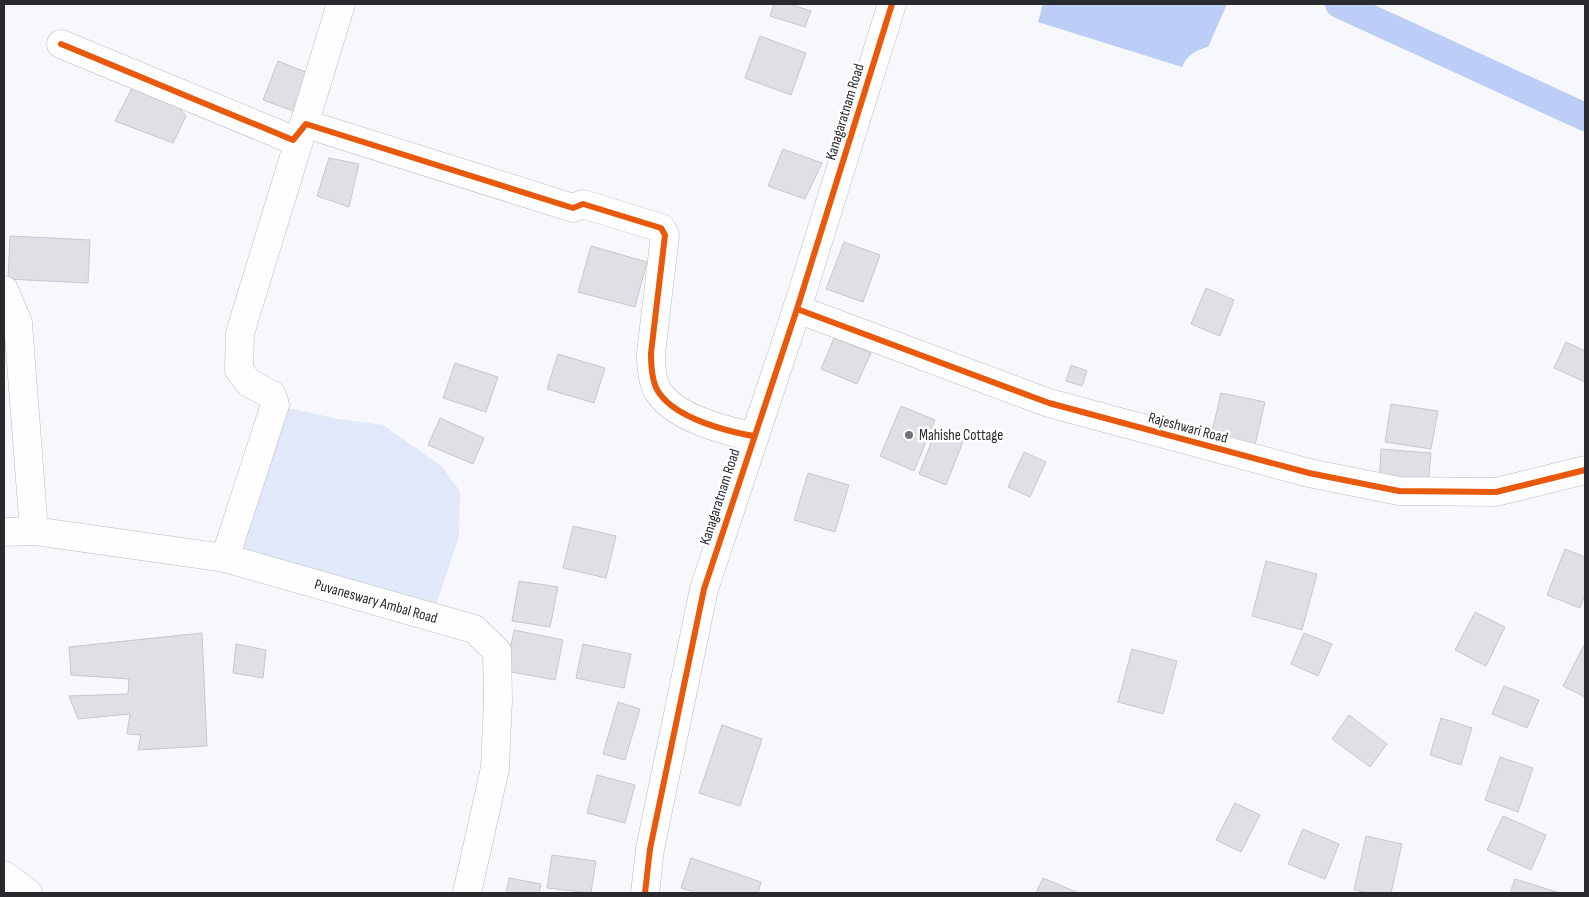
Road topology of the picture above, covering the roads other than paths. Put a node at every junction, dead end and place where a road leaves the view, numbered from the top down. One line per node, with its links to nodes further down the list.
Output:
1 (341, 4): 4 (street)
2 (892, 4): 6 (street, Kanagaratnam Road)
3 (60, 44): 4 (street)
4 (306, 124): 7 (street); 11 (street)
5 (4, 290): 9 (street)
6 (796, 309): 7 (street, Kanagaratnam Road); 8 (street, Rajeshwari Road)
7 (753, 436): 15 (street, Kanagaratnam Road)
8 (1585, 470)
9 (34, 531): 10 (street, Puvaneswary Ambal Road); 11 (street, Puvaneswary Ambal Road)
10 (4, 532)
11 (225, 558): 14 (street, Puvaneswary Ambal Road)
12 (4, 875): 13 (street)
13 (28, 893)
14 (467, 893)
15 (645, 893)

